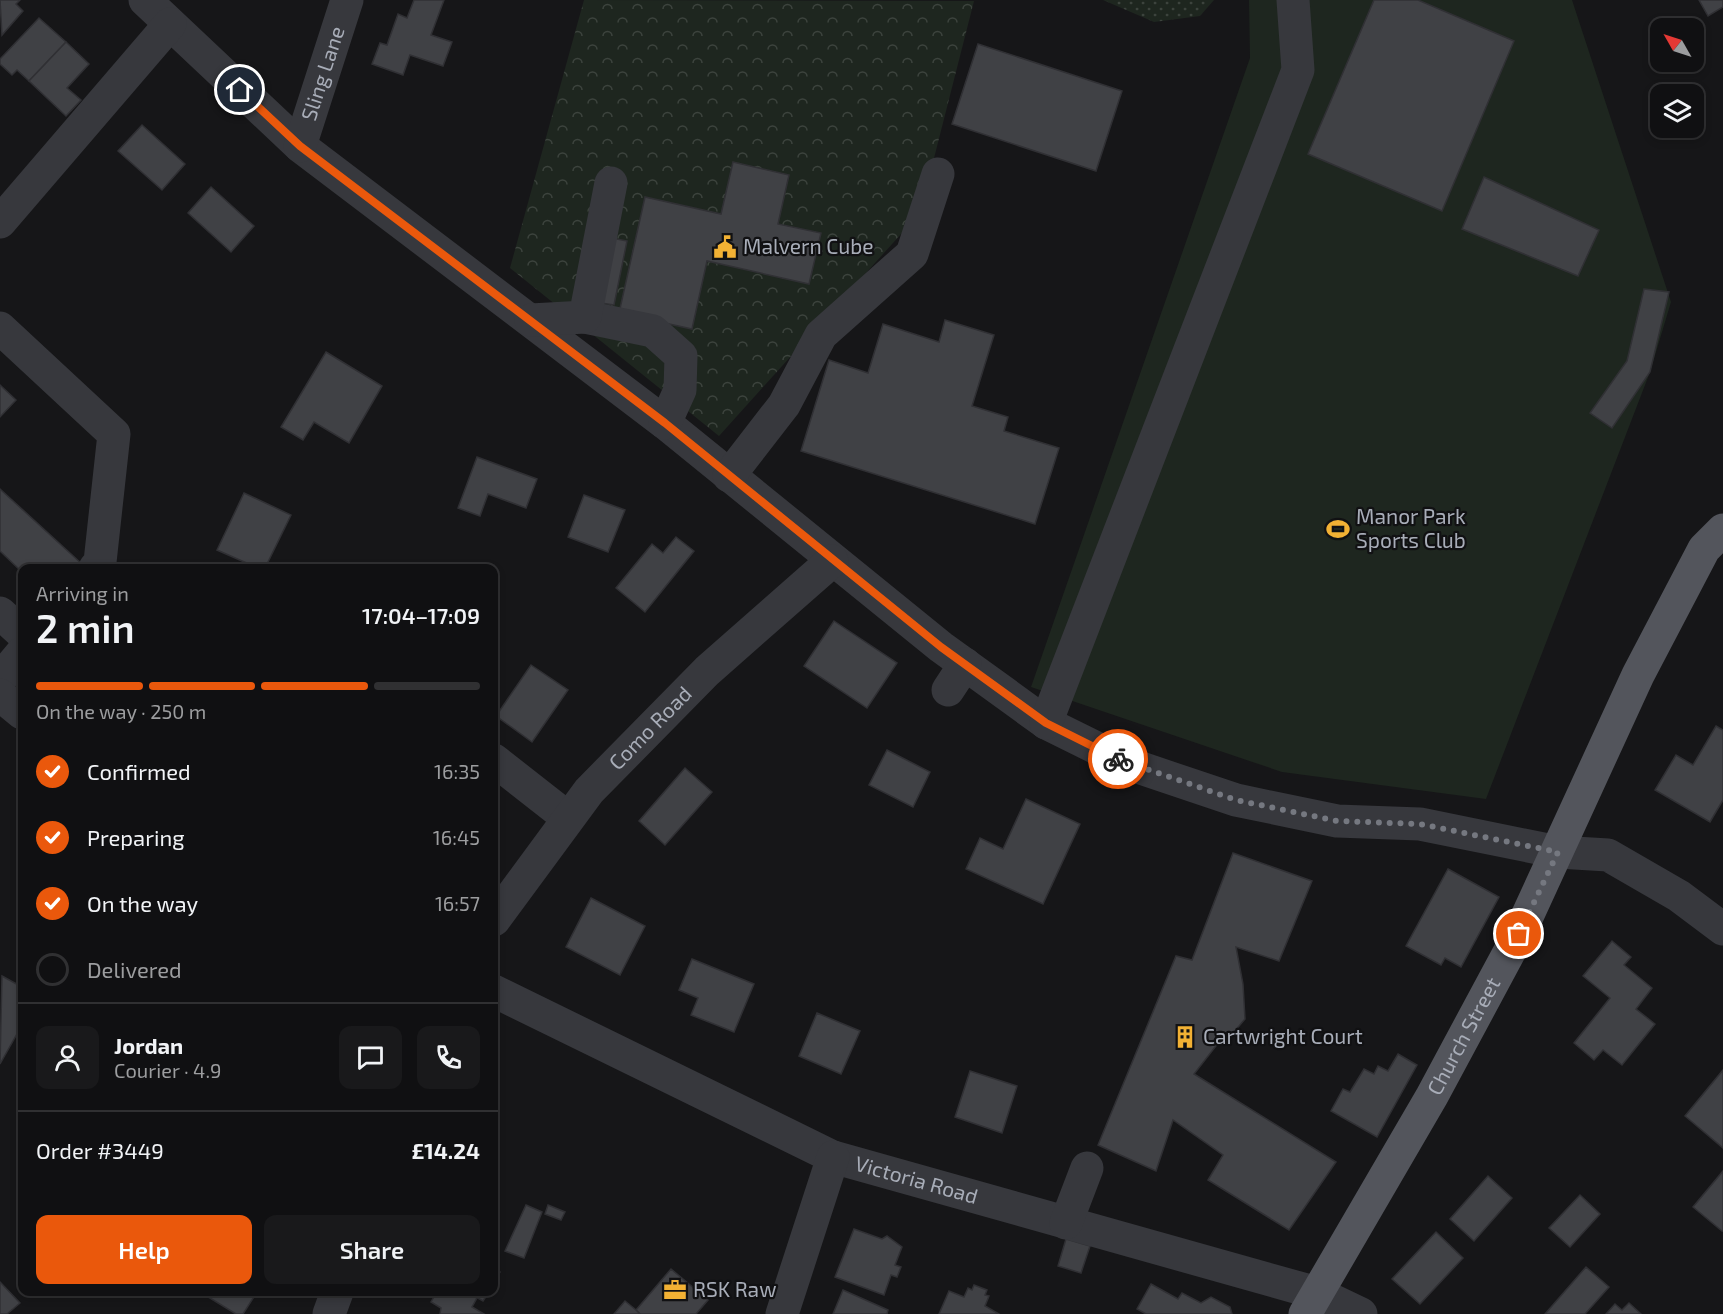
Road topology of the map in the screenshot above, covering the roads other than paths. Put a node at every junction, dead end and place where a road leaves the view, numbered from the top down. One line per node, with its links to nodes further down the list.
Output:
1 (145, 0): 4 (street)
2 (346, 0): 5 (street, Sling Lane)
3 (1293, 0): 23 (street)
4 (170, 24): 5 (street); 8 (street)
5 (300, 146): 10 (street)
6 (938, 174): 13 (street)
7 (611, 183): 9 (street)
8 (0, 222)
9 (585, 317): 10 (street); 12 (street)
10 (531, 320): 12 (street)
11 (0, 328): 16 (street)
12 (665, 423): 13 (street)
13 (729, 476): 15 (street)
14 (1723, 530): 26 (main road, Church Street)
15 (832, 561): 23 (street); 25 (street, Como Road)
16 (98, 564)
17 (0, 613): 18 (street)
18 (18, 629)
19 (18, 657): 20 (street)
20 (0, 679)
21 (0, 695): 22 (street)
22 (18, 710)
23 (1046, 723): 26 (street)
24 (498, 763): 25 (street)
25 (568, 818): 27 (street, Como Road)
26 (1558, 852): 28 (street); 35 (main road, Church Street)
27 (498, 914)
28 (1723, 929)
29 (498, 993): 30 (street, Victoria Road)
30 (833, 1157): 32 (street, Victoria Road); 34 (street)
31 (1087, 1168): 32 (street)
32 (1066, 1223): 35 (street, Victoria Road)
33 (336, 1296): 36 (street)
34 (780, 1298)
35 (1311, 1304): 37 (street, Victoria Road)
36 (329, 1314)
37 (1361, 1314)

